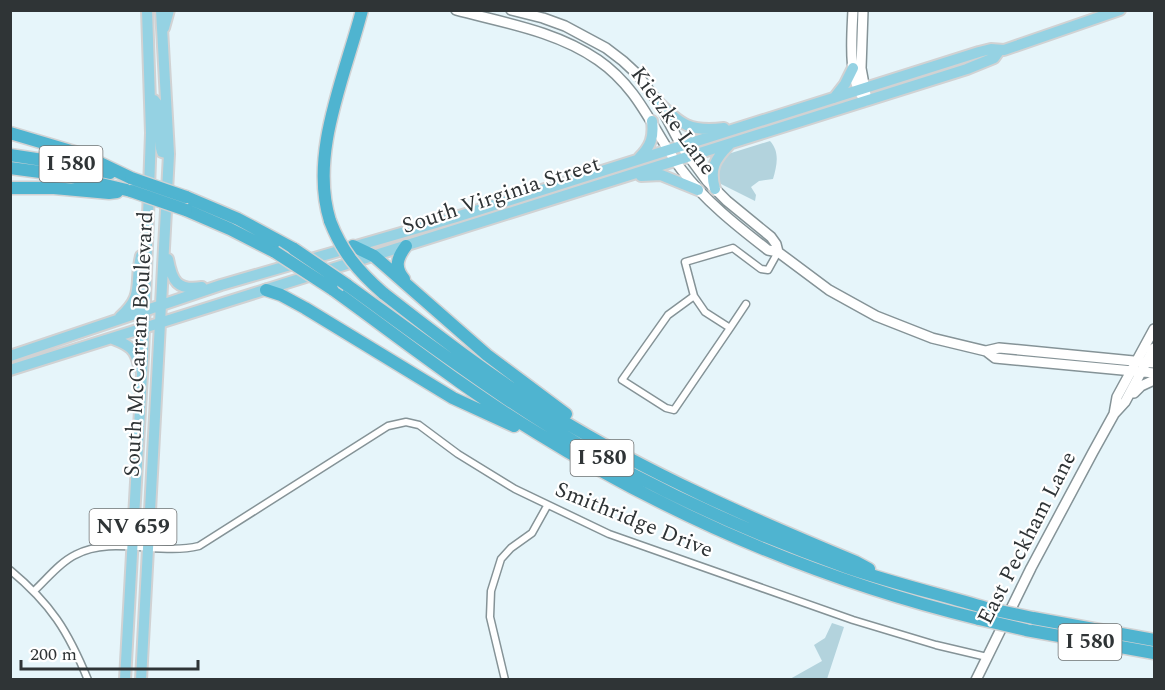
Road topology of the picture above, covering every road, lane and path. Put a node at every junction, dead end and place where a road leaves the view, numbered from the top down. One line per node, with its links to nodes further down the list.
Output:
1 (141, 10): 11 (main road)
2 (147, 10): 11 (main road, South McCarran Boulevard / NV 659)
3 (161, 10): 12 (main road, South McCarran Boulevard / NV 659)
4 (169, 10): 12 (main road)
5 (362, 10): 69 (highway, bridge)
6 (456, 10): 20 (main road, Kietzke Lane)
7 (511, 10): 19 (main road, Kietzke Lane)
8 (852, 10): 14 (main road)
9 (863, 10): 15 (main road)
10 (1120, 10): 13 (main road, South Virginia Street)
11 (147, 26): 16 (main road, South McCarran Boulevard / NV 659)
12 (161, 37): 25 (main road, South McCarran Boulevard / NV 659)
13 (999, 51): 15 (main road, South Virginia Street); 18 (main road, South Virginia Street)
14 (853, 68): 15 (main road); 17 (main road)
15 (861, 90): 17 (main road, South Virginia Street); 18 (main road)
16 (151, 95): 25 (main road); 39 (main road, South McCarran Boulevard / NV 659)
17 (833, 99): 21 (main road, South Virginia Street)
18 (866, 100): 23 (main road, South Virginia Street)
19 (658, 102): 21 (main road); 24 (main road, Kietzke Lane)
20 (652, 121): 26 (main road, Kietzke Lane); 28 (main road)
21 (751, 124): 24 (main road, South Virginia Street)
22 (10, 133): 31 (highway)
23 (730, 143): 24 (main road, South Virginia Street); 33 (main road)
24 (685, 151): 26 (main road, South Virginia Street); 33 (main road, Kietzke Lane)
25 (169, 154): 38 (main road, South McCarran Boulevard / NV 659)
26 (672, 155): 28 (main road, South Virginia Street); 30 (main road, South Virginia Street); 34 (main road, Kietzke Lane)
27 (10, 156): 31 (highway, I 580)
28 (637, 160): 36 (main road, South Virginia Street)
29 (10, 168): 31 (highway, I 580)
30 (614, 180): 34 (main road); 37 (main road, South Virginia Street)
31 (131, 185): 32 (highway); 35 (highway, I 580, bridge)
32 (10, 188)
33 (715, 189): 42 (main road, Kietzke Lane)
34 (698, 190): 42 (main road, Kietzke Lane)
35 (186, 203): 68 (highway, I 580, bridge); 74 (highway, I 580, bridge)
36 (493, 205): 37 (main road); 40 (main road, South Virginia Street)
37 (496, 217): 41 (main road, South Virginia Street)
38 (165, 231): 44 (main road); 49 (main road, South McCarran Boulevard / NV 659)
39 (146, 238): 50 (main road, South McCarran Boulevard / NV 659); 51 (main road)
40 (353, 246): 43 (highway); 44 (main road, South Virginia Street)
41 (406, 246): 43 (main road, South Virginia Street); 46 (highway)
42 (778, 252): 47 (street); 58 (main road, Kietzke Lane)
43 (374, 256): 45 (main road, South Virginia Street); 46 (highway)
44 (241, 280): 49 (main road, South Virginia Street)
45 (266, 290): 52 (main road, South Virginia Street); 68 (highway)
46 (414, 291): 69 (highway)
47 (694, 296): 53 (street); 53 (street)
48 (746, 304): 53 (street)
49 (162, 305): 50 (main road, South Virginia Street); 52 (main road, South McCarran Boulevard / NV 659)
50 (145, 310): 51 (main road, South Virginia Street); 54 (main road, South McCarran Boulevard / NV 659)
51 (117, 320): 59 (main road, South Virginia Street)
52 (160, 324): 54 (main road, South Virginia Street); 72 (main road, South McCarran Boulevard / NV 659)
53 (730, 328)
54 (144, 329): 56 (main road, South Virginia Street); 66 (main road, South McCarran Boulevard / NV 659)
55 (1155, 329): 60 (main road, East Peckham Lane)
56 (113, 339): 62 (main road, South Virginia Street); 66 (main road)
57 (1155, 348): 60 (main road, East Peckham Lane)
58 (986, 351): 60 (main road, Kietzke Lane); 61 (main road, Kietzke Lane)
59 (10, 356)
60 (1146, 363): 63 (main road, East Peckham Lane)
61 (1081, 367): 63 (main road, Kietzke Lane); 67 (main road)
62 (10, 370)
63 (1136, 372): 64 (main road, Kietzke Lane); 67 (main road, East Peckham Lane)
64 (1155, 373)
65 (1155, 380): 67 (main road)
66 (141, 382): 71 (main road, South McCarran Boulevard / NV 659)
67 (1120, 402): 80 (main road, East Peckham Lane)
68 (562, 449): 76 (highway, I 580)
69 (679, 484): 74 (highway)
70 (547, 506): 72 (street, Smithridge Drive); 80 (street, Smithridge Drive); 84 (street)
71 (132, 547): 72 (street, Smithridge Drive); 75 (street, Smithridge Drive); 82 (main road, South McCarran Boulevard / NV 659)
72 (148, 548): 83 (main road, South McCarran Boulevard / NV 659)
73 (10, 570): 75 (street)
74 (885, 579): 76 (highway, I 580)
75 (34, 591): 81 (street)
76 (982, 614): 77 (highway, I 580, bridge)
77 (1030, 624): 78 (highway, I 580); 79 (highway, I 580)
78 (1155, 640)
79 (1155, 653)
80 (987, 657): 85 (main road, East Peckham Lane)
81 (88, 680)
82 (125, 680)
83 (141, 680)
84 (505, 680)
85 (976, 680)

